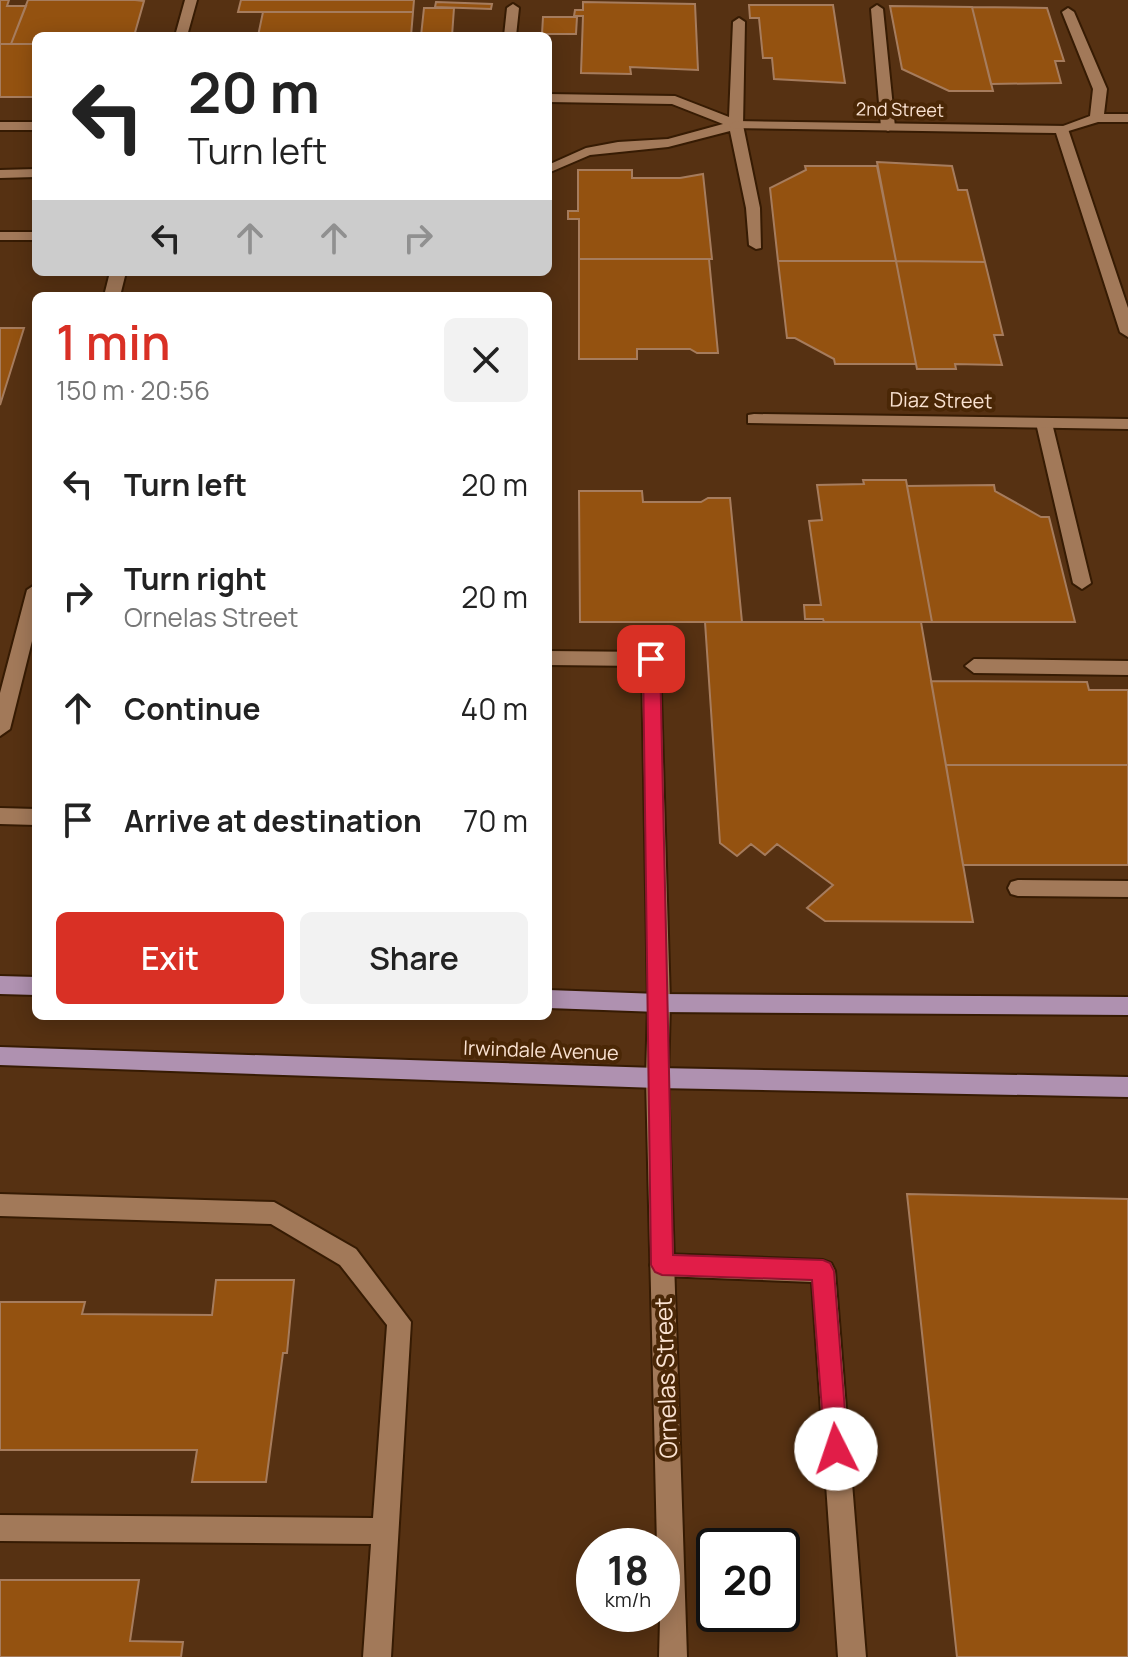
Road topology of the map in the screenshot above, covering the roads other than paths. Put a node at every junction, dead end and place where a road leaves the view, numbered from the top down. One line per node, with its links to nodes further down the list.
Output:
1 (191, 0): 6 (street)
2 (513, 8): 7 (street)
3 (877, 9): 15 (street)
4 (1068, 12): 10 (street)
5 (739, 22): 12 (street)
6 (182, 32)
7 (510, 32)
8 (552, 98): 12 (street)
9 (1128, 105): 10 (street)
10 (1097, 118): 11 (street); 16 (street, 2nd Street)
11 (1128, 118)
12 (736, 125): 15 (street, 2nd Street); 17 (street); 22 (street)
13 (0, 126): 14 (street)
14 (32, 126)
15 (888, 127): 16 (street, 2nd Street)
16 (1062, 129): 23 (street)
17 (552, 168)
18 (32, 173): 19 (street)
19 (0, 174)
20 (0, 236): 21 (street)
21 (32, 236)
22 (756, 245)
23 (1128, 332)
24 (754, 419): 25 (street, Diaz Street)
25 (1044, 423): 26 (street, Diaz Street); 27 (street)
26 (1128, 424)
27 (1082, 583)
28 (32, 602): 32 (street)
29 (552, 658): 41 (street, Ornelas Street)
30 (974, 666): 31 (street)
31 (1128, 668)
32 (8, 672): 33 (street)
33 (0, 729)
34 (0, 816): 35 (street)
35 (32, 817)
36 (1018, 888): 37 (street)
37 (1128, 889)
38 (0, 985): 39 (main road)
39 (32, 986)
40 (552, 999): 41 (main road)
41 (659, 1003): 42 (main road); 44 (street, Ornelas Street)
42 (1128, 1006)
43 (0, 1056): 44 (main road, Irwindale Avenue)
44 (657, 1078): 45 (main road, Irwindale Avenue); 47 (street, Ornelas Street)
45 (1128, 1087)
46 (0, 1205): 49 (street)
47 (662, 1265): 51 (street, Ornelas Street); 52 (street)
48 (0, 1528): 49 (street)
49 (385, 1531): 50 (street)
50 (377, 1657)
51 (673, 1657)
52 (852, 1657)

